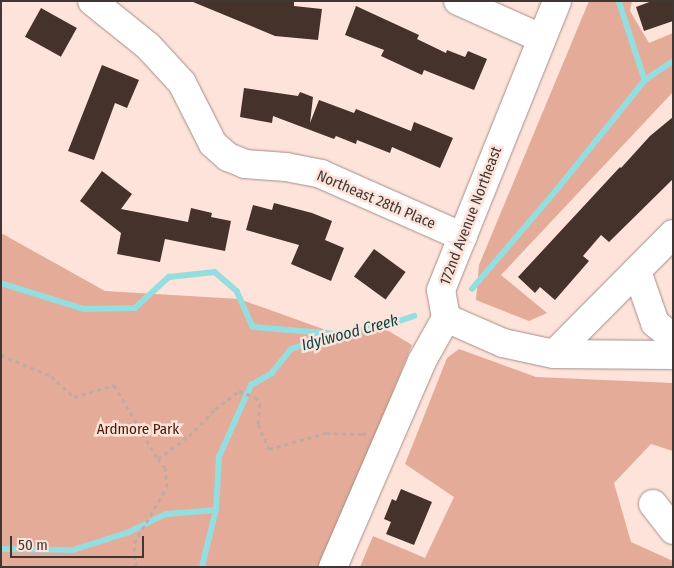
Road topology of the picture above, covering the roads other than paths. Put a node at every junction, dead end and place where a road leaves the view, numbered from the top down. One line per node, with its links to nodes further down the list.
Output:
1 (92, 1): 6 (street, Northeast 28th Place)
2 (458, 1): 4 (street)
3 (558, 1): 4 (street, 172nd Avenue Northeast)
4 (541, 38): 6 (street, 172nd Avenue Northeast)
5 (673, 234): 7 (street)
6 (463, 237): 8 (street, 172nd Avenue Northeast)
7 (637, 271): 9 (street); 10 (street)
8 (446, 318): 10 (street); 14 (street)
9 (673, 338)
10 (554, 354): 11 (street)
11 (673, 355)
12 (653, 504): 13 (street)
13 (673, 530)
14 (333, 567)

